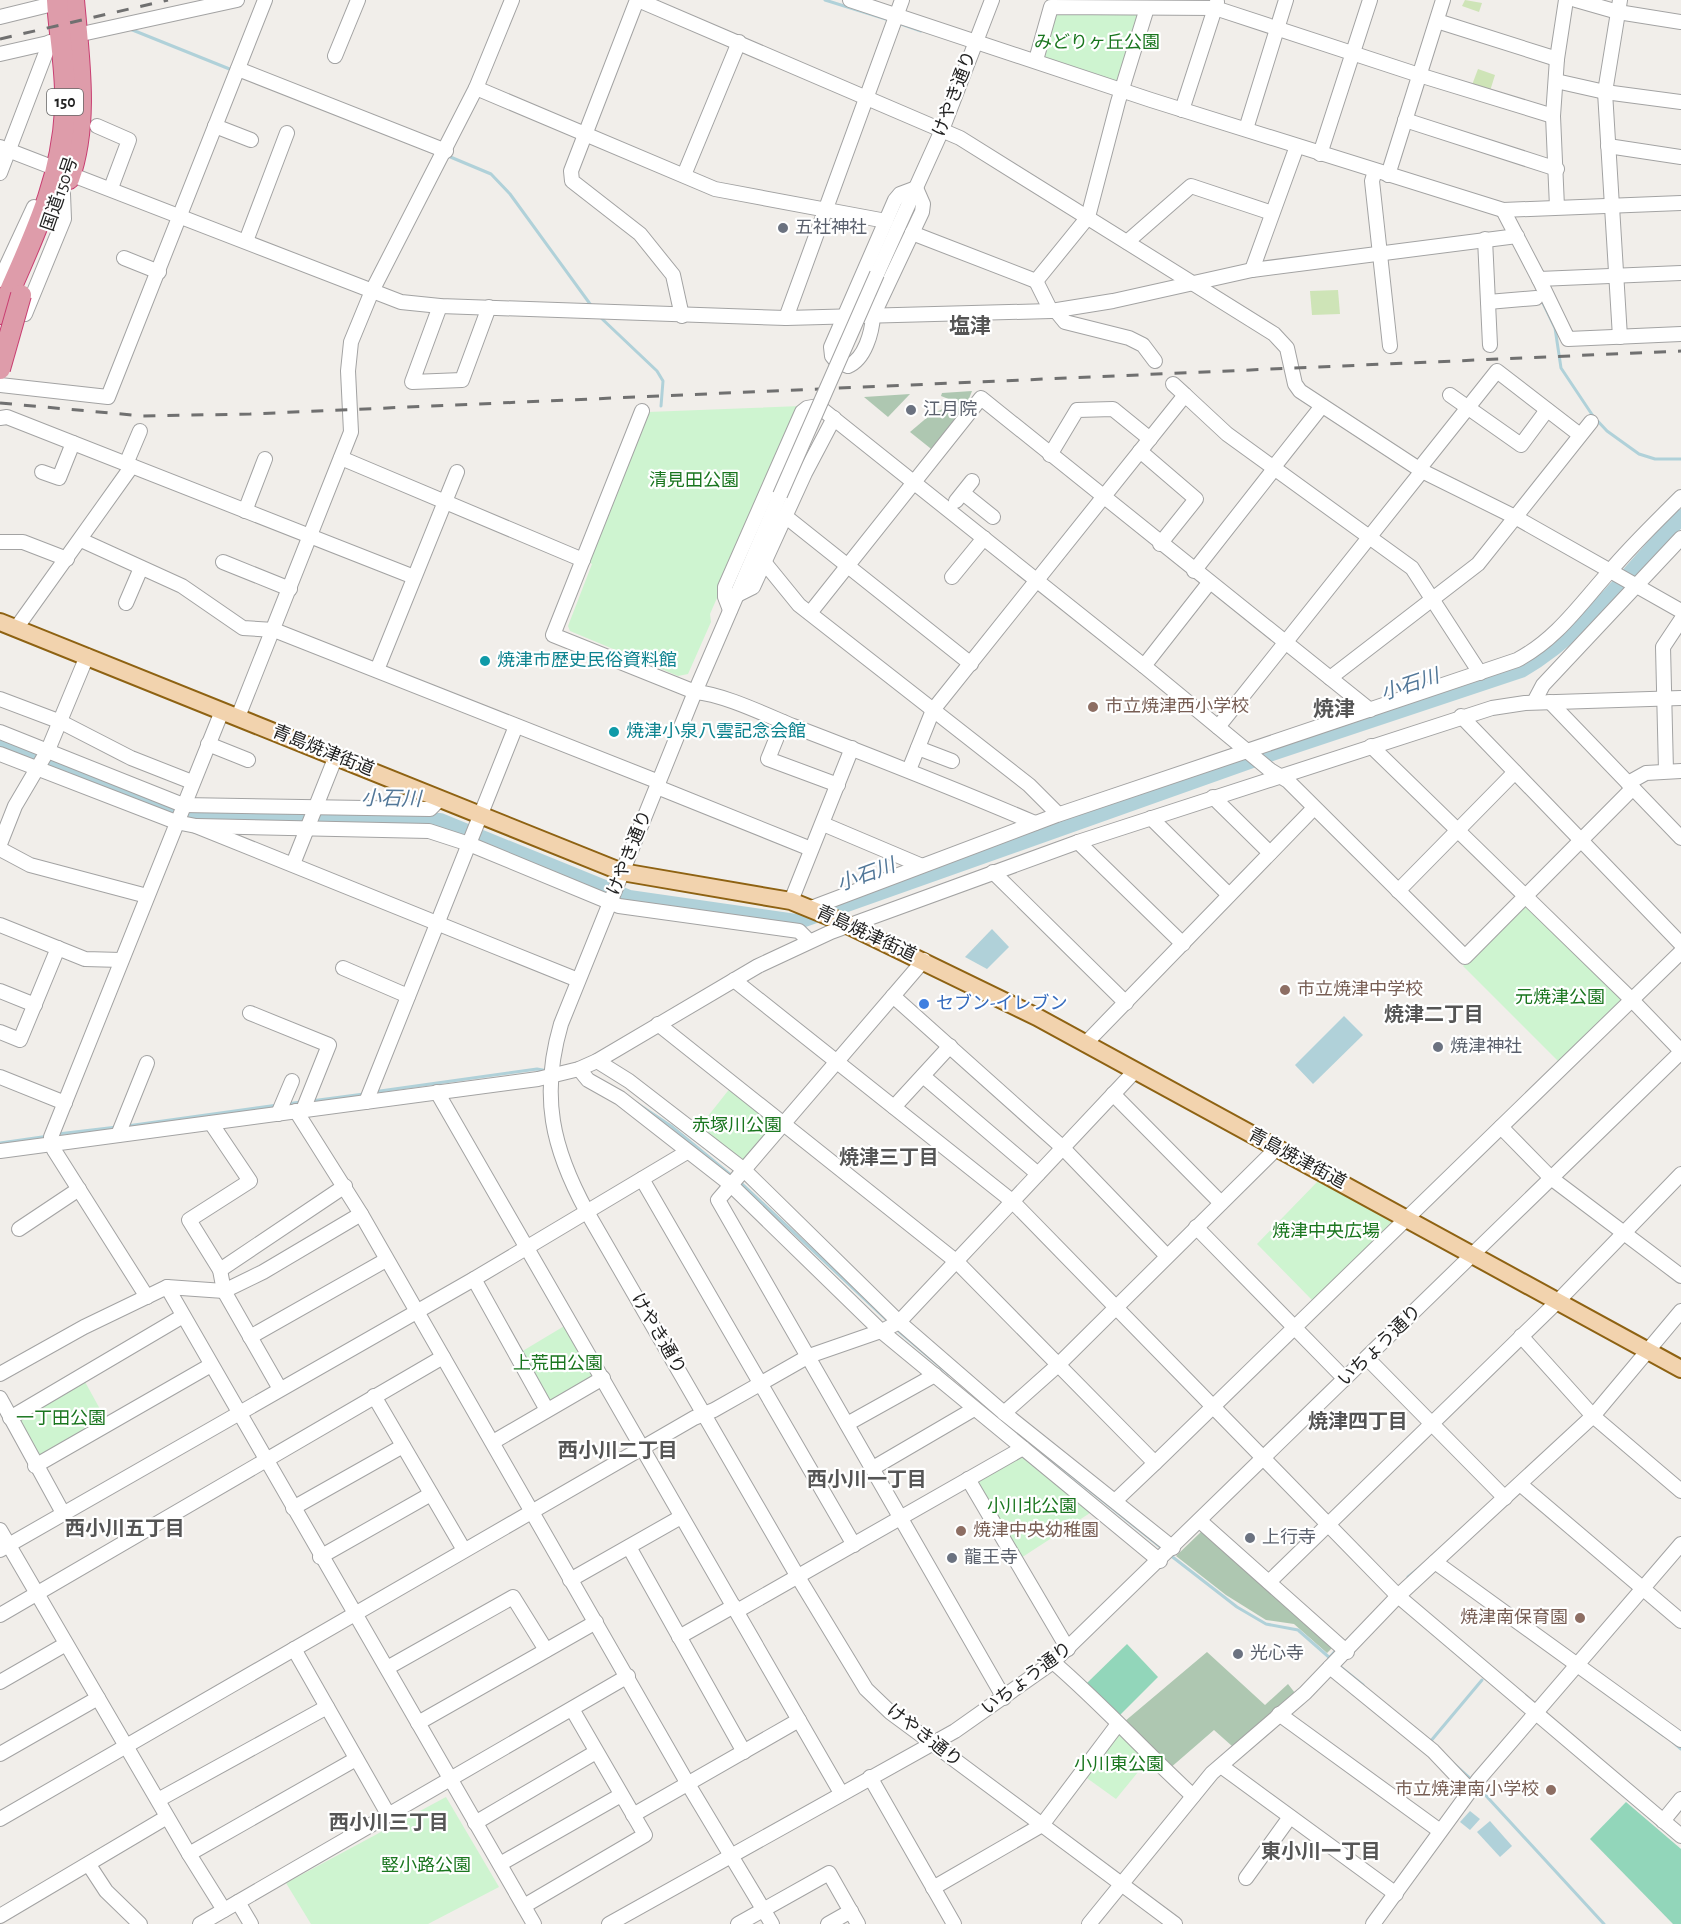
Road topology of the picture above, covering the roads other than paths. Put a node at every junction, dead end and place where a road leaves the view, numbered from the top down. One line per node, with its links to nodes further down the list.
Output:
1 (237, 0): 15 (street)
2 (265, 0): 32 (street)
3 (358, 0): 29 (street)
4 (512, 0): 35 (street)
5 (637, 0): 26 (street); 48 (street)
6 (850, 0): 20 (street)
7 (902, 0): 20 (street)
8 (992, 0): 25 (street, けやき通り)
9 (1286, 0): 23 (street)
10 (1370, 0): 27 (street)
11 (1443, 0): 21 (street)
12 (1566, 0): 30 (street)
13 (1576, 0): 17 (street)
14 (68, 1): 19 (street); 24 (highway, 国道150号 / 150)
15 (216, 2): 24 (street)
16 (1216, 4): 18 (street); 23 (street); 40 (street)
17 (1619, 6): 22 (street); 37 (street)
18 (1147, 8): 31 (street); 36 (street)
19 (0, 17)
20 (896, 20): 25 (street); 38 (street)
21 (1437, 21): 30 (street); 33 (street)
22 (1681, 22)
23 (1277, 30): 27 (street); 45 (street)
24 (63, 39): 28 (street); 52 (street); 57 (highway, 国道150号 / 150)
25 (976, 41): 31 (street); 46 (street, けやき通り)
26 (739, 42): 38 (street); 60 (street)
27 (1352, 53): 33 (street); 54 (street)
28 (0, 54)
29 (335, 56)
30 (1557, 59): 34 (street)
31 (1036, 60): 36 (street)
32 (238, 69): 44 (street); 53 (street)
33 (1419, 75): 41 (street); 42 (street)
34 (1556, 81): 37 (street); 41 (street)
35 (476, 88): 48 (street); 53 (street)
36 (1122, 88): 40 (street); 72 (street)
37 (1605, 92): 39 (street); 51 (street)
38 (868, 98): 46 (street); 68 (street)
39 (1681, 102)
40 (1182, 110): 45 (street)
41 (1553, 116): 56 (street)
42 (1405, 120): 56 (street); 59 (street)
43 (97, 126): 61 (street)
44 (215, 126): 49 (street); 71 (street)
45 (1246, 129): 50 (street)
46 (942, 130): 62 (street, けやき通り); 72 (street)
47 (287, 133): 77 (street)
48 (585, 134): 60 (street); 97 (street)
49 (251, 140)
50 (1298, 146): 54 (street); 70 (street)
51 (1608, 146): 55 (street); 65 (street)
52 (4, 148): 57 (street); 58 (street)
53 (444, 154): 89 (street)
54 (1320, 154): 59 (street)
55 (1681, 157)
56 (1557, 169): 67 (street)
57 (65, 170): 61 (street); 63 (highway, 国道150号 / 150); 88 (highway, 国道150号 / 150)
58 (0, 173)
59 (1381, 173): 69 (street); 79 (street)
60 (684, 175): 68 (street)
61 (111, 188): 71 (street)
62 (916, 188): 73 (street); 74 (street); 166 (street, けやき通り, bridge)
63 (63, 194): 88 (highway, 国道150号 / 150); 101 (street)
64 (1681, 203): 65 (street)
65 (1612, 204): 67 (street); 84 (street)
66 (34, 207): 88 (street)
67 (1557, 207): 69 (street)
68 (826, 210): 73 (street); 100 (street)
69 (1503, 210): 75 (street)
70 (1272, 213): 78 (street); 81 (street)
71 (180, 215): 77 (street); 82 (street)
72 (1088, 218): 78 (street); 86 (street)
73 (886, 221): 98 (street)
74 (912, 233): 86 (street); 99 (street)
75 (1517, 236): 76 (street); 85 (street)
76 (1485, 239): 79 (street); 91 (street)
77 (246, 241): 89 (street)
78 (1127, 242): 87 (street)
79 (1378, 251): 81 (street); 106 (street)
80 (124, 258): 82 (street)
81 (1252, 270): 87 (street)
82 (159, 272): 108 (street)
83 (1681, 273): 84 (street)
84 (1616, 278): 85 (street); 103 (street)
85 (1539, 279): 103 (street)
86 (1036, 281): 95 (street)
87 (1190, 283): 95 (street); 112 (street)
88 (11, 287): 93 (highway, 150); 96 (highway, 国道150号 / 150); 104 (highway, 国道150号 / 150, bridge); 108 (highway, 150, bridge)
89 (372, 291): 92 (street); 125 (street)
90 (1536, 298): 91 (street)
91 (1488, 302): 105 (street)
92 (440, 306): 94 (street); 94 (street)
93 (0, 307)
94 (489, 308): 97 (street)
95 (1053, 311): 99 (street); 107 (street)
96 (0, 315): 101 (street)
97 (682, 315): 100 (street)
98 (844, 316): 99 (street); 99 (street); 100 (street)
99 (873, 316)
100 (786, 318)
101 (21, 325): 108 (street)
102 (1681, 334): 103 (street)
103 (1620, 337)
104 (0, 344)
105 (1490, 345)
106 (1390, 346)
107 (1155, 361)
108 (1, 380)
109 (1173, 384): 110 (street)
110 (1185, 395): 121 (street); 128 (street)
111 (1450, 395): 113 (street)
112 (1322, 406): 128 (street); 129 (street)
113 (1467, 408): 114 (street); 114 (street); 129 (street)
114 (1547, 410): 120 (street)
115 (642, 411): 151 (street)
116 (0, 418): 122 (street)
117 (834, 418): 132 (street); 140 (street); 166 (street)
118 (1591, 422): 120 (street)
119 (140, 430): 127 (street)
120 (1580, 435): 142 (street)
121 (1150, 439): 123 (street); 124 (street)
122 (74, 443): 127 (street); 130 (street)
123 (1140, 451): 136 (street); 149 (street)
124 (1050, 455): 132 (street); 136 (street)
125 (341, 458): 137 (street); 143 (street)
126 (265, 459): 139 (street)
127 (129, 465): 139 (street); 147 (street)
128 (1274, 468): 144 (street); 156 (street)
129 (1420, 470): 142 (street); 144 (street)
130 (42, 472)
131 (457, 472): 137 (street)
132 (915, 482): 138 (street); 154 (street)
133 (972, 482): 134 (street)
134 (963, 493): 138 (street); 141 (street)
135 (1681, 497): 157 (street)
136 (1103, 498): 149 (street); 160 (street)
137 (444, 503): 151 (street); 158 (street)
138 (949, 509): 145 (street)
139 (245, 511): 143 (street)
140 (785, 516): 153 (street); 154 (street)
141 (993, 517)
142 (1515, 517): 157 (street); 164 (street)
143 (309, 535): 158 (street); 163 (street)
144 (1369, 537): 164 (street); 173 (street)
145 (984, 538): 159 (street); 160 (street)
146 (1681, 538): 162 (street)
147 (81, 540): 150 (street); 155 (street)
148 (0, 542): 150 (street)
149 (1160, 544): 156 (street)
150 (67, 559): 171 (street)
151 (583, 560): 180 (street)
152 (223, 562): 163 (street)
153 (764, 562): 166 (street); 168 (street)
154 (849, 565): 168 (street); 175 (street)
155 (141, 568): 165 (street); 172 (street)
156 (1194, 571): 161 (street)
157 (1613, 571): 162 (street); 178 (street)
158 (414, 577): 177 (street)
159 (952, 577)
160 (1037, 581): 175 (street); 176 (street)
161 (1209, 583): 173 (street); 176 (street)
162 (1637, 584): 167 (street); 184 (street)
163 (290, 590): 172 (street)
164 (1432, 599): 178 (street); 179 (street)
165 (126, 603)
166 (733, 603): 180 (street, けやき通り)
167 (1681, 612)
168 (810, 613): 188 (street)
169 (1681, 620): 181 (street)
170 (0, 622): 171 (main road, 青島焼津街道)
171 (17, 627): 174 (main road, 青島焼津街道)
172 (274, 630): 177 (street); 190 (street)
173 (1285, 644): 179 (street); 194 (street)
174 (87, 656): 187 (main road, 青島焼津街道); 191 (street)
175 (971, 664): 188 (street)
176 (1144, 666): 194 (street)
177 (377, 670): 193 (street)
178 (1479, 673): 186 (street)
179 (1330, 678): 186 (street)
180 (695, 692): 192 (street); 213 (street, けやき通り)
181 (1664, 698): 182 (street); 185 (street); 208 (street)
182 (1681, 698)
183 (0, 699): 191 (street)
184 (1534, 702): 185 (street); 189 (street)
185 (1550, 702): 215 (street)
186 (1370, 710): 201 (street)
187 (222, 711): 190 (main road, 青島焼津街道); 196 (street)
188 (932, 713): 199 (street); 221 (street)
189 (1461, 716): 197 (street); 210 (street)
190 (238, 717): 203 (main road, 青島焼津街道)
191 (61, 722): 200 (street); 212 (street)
192 (783, 722): 198 (street); 214 (street)
193 (516, 726): 213 (street); 224 (street)
194 (1218, 727): 201 (street)
195 (0, 732): 200 (street)
196 (208, 744): 204 (street); 212 (street)
197 (1371, 746): 211 (street); 229 (street)
198 (852, 748): 207 (street); 214 (street)
199 (918, 748): 205 (street); 207 (street)
200 (48, 750): 206 (street); 218 (street)
201 (1247, 751): 211 (street); 221 (street)
202 (0, 754): 206 (street)
203 (336, 756): 217 (main road, 青島焼津街道); 219 (street)
204 (248, 760)
205 (952, 761)
206 (39, 768): 223 (street); 233 (street)
207 (909, 770): 225 (street)
208 (1666, 771): 209 (street); 215 (street)
209 (1681, 771)
210 (1515, 772): 229 (street); 231 (street)
211 (1278, 775): 216 (street); 220 (street)
212 (192, 782): 218 (street)
213 (658, 784): 236 (street); 241 (street, けやき通り)
214 (838, 785): 226 (street)
215 (1630, 786): 230 (street); 231 (street)
216 (1213, 797): 222 (street); 237 (street)
217 (440, 799): 219 (street); 224 (main road, 青島焼津街道)
218 (183, 805): 219 (street); 223 (street)
219 (313, 808): 228 (street)
220 (1314, 808): 237 (street); 242 (street)
221 (1056, 815): 225 (street)
222 (1151, 818): 232 (street); 244 (street)
223 (176, 821): 227 (street); 243 (street)
224 (479, 821): 234 (street); 241 (main road, 青島焼津街道)
225 (1035, 823): 239 (street)
226 (823, 824): 236 (street); 239 (street)
227 (196, 826): 228 (street); 238 (street)
228 (306, 829): 234 (street); 238 (street)
229 (1459, 831): 242 (street); 245 (street)
230 (1681, 838)
231 (1581, 841): 245 (street); 254 (street)
232 (1078, 842): 240 (street); 253 (street)
233 (0, 844)
234 (469, 844): 246 (street); 250 (street)
235 (0, 849): 243 (street)
236 (812, 849): 247 (street)
237 (1270, 853): 244 (street)
238 (293, 864): 250 (street)
239 (920, 866): 248 (street)
240 (993, 872): 249 (street); 266 (street)
241 (620, 878): 246 (street, けやき通り); 247 (main road, 青島焼津街道)
242 (1398, 891): 245 (street)
243 (147, 896): 257 (street)
244 (1229, 896): 253 (street)
245 (1527, 896): 265 (street)
246 (611, 900): 252 (street); 260 (street, けやき通り)
247 (791, 901): 248 (main road, 青島焼津街道)
248 (811, 908): 249 (main road, 青島焼津街道)
249 (843, 922): 252 (street); 258 (main road, 青島焼津街道)
250 (437, 923): 260 (street); 263 (street)
251 (0, 925): 255 (street)
252 (809, 942): 261 (street)
253 (1183, 944): 266 (street)
254 (1681, 944)
255 (58, 948): 257 (street); 267 (street)
256 (1681, 951): 265 (street)
257 (122, 960): 286 (street)
258 (924, 960): 264 (street); 271 (main road, 青島焼津街道)
259 (343, 968): 263 (street)
260 (578, 980): 279 (street, けやき通り)
261 (734, 980): 269 (street); 275 (street)
262 (0, 991): 267 (street)
263 (408, 996): 285 (street)
264 (893, 996): 272 (street); 275 (street)
265 (1631, 999): 273 (street); 292 (street)
266 (1126, 1003): 271 (street)
267 (35, 1005): 270 (street)
268 (250, 1013): 288 (street)
269 (658, 1024): 274 (street); 291 (street)
270 (0, 1032)
271 (1085, 1044): 278 (main road, 青島焼津街道)
272 (950, 1046): 280 (street); 295 (street)
273 (1681, 1052): 302 (street, いちょう通り)
274 (597, 1061): 277 (street); 301 (street)
275 (837, 1061): 287 (street); 291 (street)
276 (147, 1063): 293 (street)
277 (579, 1069): 279 (street); 298 (street)
278 (1135, 1071): 284 (street); 296 (main road, 青島焼津街道)
279 (551, 1076): 283 (street); 308 (street, けやき通り)
280 (922, 1076): 287 (street); 299 (street)
281 (0, 1077): 286 (street)
282 (292, 1081): 289 (street)
283 (437, 1092): 285 (street); 314 (street)
284 (1113, 1094): 295 (street); 307 (street)
285 (366, 1102): 288 (street)
286 (65, 1103): 294 (street)
287 (894, 1107): 306 (street)
288 (300, 1111): 289 (street); 304 (street)
289 (278, 1114): 290 (street)
290 (211, 1123): 293 (street); 319 (street)
291 (782, 1123): 301 (street); 318 (street)
292 (1501, 1127): 302 (street); 310 (street)
293 (118, 1135): 294 (street)
294 (52, 1144): 297 (street); 305 (street)
295 (1062, 1147): 299 (street); 316 (street)
296 (1277, 1148): 307 (street); 310 (main road, 青島焼津街道)
297 (0, 1151)
298 (687, 1152): 301 (street); 303 (street)
299 (1038, 1174): 306 (street)
300 (1681, 1174): 313 (street)
301 (736, 1177): 330 (street); 330 (street); 336 (street)
302 (1551, 1178): 313 (street); 315 (street, いちょう通り)
303 (642, 1179): 308 (street); 345 (street)
304 (345, 1186): 309 (street); 319 (street)
305 (79, 1189): 312 (street); 324 (street)
306 (1012, 1201): 318 (street); 326 (street)
307 (1221, 1203): 311 (street)
308 (587, 1212): 314 (street); 354 (street, けやき通り)
309 (361, 1214): 317 (street); 323 (street)
310 (1406, 1218): 315 (main road, 青島焼津街道); 331 (street)
311 (1196, 1227): 316 (street); 331 (street)
312 (19, 1228)
313 (1623, 1233): 320 (street); 325 (street)
314 (527, 1247): 321 (street); 343 (street)
315 (1473, 1254): 325 (main road, 青島焼津街道); 337 (street, いちょう通り)
316 (1166, 1255): 326 (street)
317 (386, 1260): 327 (street); 333 (street)
318 (957, 1262): 330 (street); 339 (street)
319 (220, 1270): 323 (street)
320 (1681, 1276)
321 (474, 1279): 327 (street); 351 (street)
322 (167, 1287): 323 (street); 324 (street); 329 (street)
323 (224, 1291): 333 (street)
324 (147, 1297): 341 (street)
325 (1558, 1300): 332 (street); 334 (main road, 青島焼津街道)
326 (1114, 1307): 339 (street); 349 (street)
327 (418, 1310): 335 (street); 346 (street)
328 (1681, 1311): 334 (street)
329 (183, 1316): 338 (street); 356 (street)
330 (890, 1327): 336 (street); 342 (street); 353 (street)
331 (1294, 1327): 344 (street); 349 (street)
332 (1521, 1336): 355 (street); 358 (street)
333 (250, 1337): 346 (street)
334 (1648, 1349): 340 (main road, 青島焼津街道); 355 (street)
335 (443, 1356): 347 (street); 359 (street)
336 (809, 1356): 345 (street); 357 (street)
337 (1367, 1358): 344 (street, いちょう通り); 358 (street)
338 (211, 1365): 352 (street); 366 (street)
339 (1058, 1365): 353 (street); 365 (street)
340 (1681, 1369)
341 (0, 1374)
342 (935, 1375): 350 (street); 357 (street)
343 (603, 1378): 351 (street); 361 (street)
344 (1345, 1379): 363 (street, いちょう通り)
345 (760, 1384): 354 (street); 383 (street)
346 (280, 1389): 352 (street)
347 (374, 1396): 360 (street); 364 (street)
348 (0, 1398): 356 (street)
349 (1212, 1407): 363 (street); 365 (street)
350 (974, 1409): 362 (street); 367 (street)
351 (547, 1410): 359 (street)
352 (238, 1413): 364 (street); 376 (street)
353 (1004, 1413): 373 (street)
354 (704, 1414): 361 (street); 390 (street, けやき通り)
355 (1593, 1416): 369 (street); 370 (street)
356 (10, 1418): 366 (street)
357 (847, 1424): 367 (street)
358 (1433, 1424): 372 (street); 380 (street)
359 (493, 1442): 375 (street)
360 (403, 1446): 371 (street); 374 (street)
361 (642, 1448): 375 (street); 377 (street)
362 (1023, 1448): 368 (street); 387 (street)
363 (1264, 1459): 379 (street, いちょう通り); 380 (street)
364 (266, 1460): 374 (street); 394 (street)
365 (1155, 1463): 373 (street)
366 (36, 1466): 376 (street)
367 (873, 1468): 378 (street)
368 (968, 1479): 378 (street); 404 (street)
369 (1520, 1484): 372 (street); 393 (street)
370 (1681, 1491)
371 (431, 1494): 386 (street); 388 (street)
372 (1505, 1498): 389 (street)
373 (1115, 1501): 387 (street)
374 (293, 1508): 388 (street)
375 (531, 1511): 386 (street); 391 (street)
376 (63, 1513): 384 (street)
377 (681, 1517): 385 (street); 396 (street)
378 (900, 1518): 383 (street); 414 (street)
379 (1200, 1521): 387 (street, いちょう通り); 392 (street)
380 (1329, 1525): 392 (street); 395 (street)
381 (0, 1530): 384 (street)
382 (1681, 1544): 393 (street)
383 (854, 1545): 390 (street)
384 (4, 1547): 394 (street)
385 (629, 1547): 391 (street); 401 (street)
386 (464, 1550): 397 (street)
387 (1166, 1554): 404 (street, いちょう通り)
388 (320, 1557): 397 (street)
389 (1435, 1562): 395 (street); 408 (street)
390 (798, 1576): 396 (street); 423 (street, けやき通り)
391 (570, 1580): 400 (street)
392 (1269, 1582): 406 (street)
393 (1643, 1589): 399 (street); 408 (street)
394 (36, 1594): 398 (street); 402 (street)
395 (1398, 1596): 406 (street); 417 (street)
396 (736, 1609): 401 (street); 419 (street)
397 (354, 1613): 403 (street); 410 (street)
398 (0, 1615)
399 (1681, 1621)
400 (596, 1622): 405 (street); 411 (street)
401 (679, 1637): 426 (street)
402 (66, 1644): 412 (street); 413 (street)
403 (294, 1649): 415 (street); 424 (street)
404 (1068, 1649): 407 (street, いちょう通り)
405 (546, 1650): 410 (street); 420 (street)
406 (1347, 1652): 409 (street)
407 (1053, 1662): 414 (street, いちょう通り); 421 (street)
408 (1578, 1664): 417 (street); 422 (street)
409 (1330, 1667): 418 (street); 433 (street)
410 (387, 1668): 420 (street)
411 (627, 1676): 416 (street); 432 (street)
412 (0, 1682)
413 (98, 1698): 424 (street); 427 (street)
414 (1004, 1698): 423 (street, いちょう通り)
415 (327, 1707): 428 (street); 438 (street)
416 (572, 1709): 425 (street); 431 (street)
417 (1538, 1712): 433 (street); 444 (street)
418 (1279, 1714): 429 (street); 447 (street)
419 (799, 1719): 426 (street); 434 (street)
420 (418, 1723): 431 (street)
421 (1118, 1724): 436 (street); 446 (street)
422 (1681, 1740)
423 (932, 1743): 430 (street, いちょう通り); 446 (street, けやき通り)
424 (126, 1746): 438 (street); 443 (street)
425 (596, 1752): 435 (street); 445 (street)
426 (744, 1752): 432 (street)
427 (0, 1754)
428 (356, 1759): 439 (street); 449 (street)
429 (1221, 1766): 436 (street); 442 (street)
430 (870, 1777): 434 (street, いちょう通り); 455 (street)
431 (450, 1779): 439 (street); 445 (street)
432 (688, 1784): 440 (street); 450 (street)
433 (1470, 1790): 447 (street)
434 (841, 1793): 450 (street, いちょう通り)
435 (621, 1795): 440 (street); 452 (street)
436 (1193, 1796): 454 (street)
437 (1681, 1799): 444 (street)
438 (158, 1800): 441 (street)
439 (388, 1814): 457 (street)
440 (633, 1815): 458 (street)
441 (167, 1817): 449 (street); 451 (street)
442 (1290, 1817): 453 (street); 456 (street)
443 (0, 1820)
444 (1663, 1821): 448 (street)
445 (475, 1823): 452 (street)
446 (1042, 1825): 454 (street, けやき通り); 455 (street)
447 (1440, 1831): 456 (street)
448 (1681, 1836)
449 (189, 1854): 459 (street)
450 (731, 1854): 460 (street); 468 (street, いちょう通り)
451 (89, 1864): 462 (street); 464 (street)
452 (500, 1864): 458 (street)
453 (1246, 1878)
454 (1122, 1884): 474 (street); 475 (street, けやき通り)
455 (933, 1888): 473 (street)
456 (1396, 1894): 463 (street)
457 (238, 1902): 459 (street); 466 (street)
458 (524, 1906): 467 (street)
459 (224, 1910): 465 (street)
460 (763, 1910): 461 (street); 469 (street); 470 (street)
461 (851, 1911): 471 (street); 472 (street)
462 (0, 1916)
463 (1378, 1922)
464 (140, 1924)
465 (200, 1924)
466 (251, 1924)
467 (534, 1924)
468 (609, 1924)
469 (738, 1924)
470 (772, 1924)
471 (828, 1924)
472 (858, 1924)
473 (954, 1924)
474 (1089, 1924)
475 (1175, 1924)

